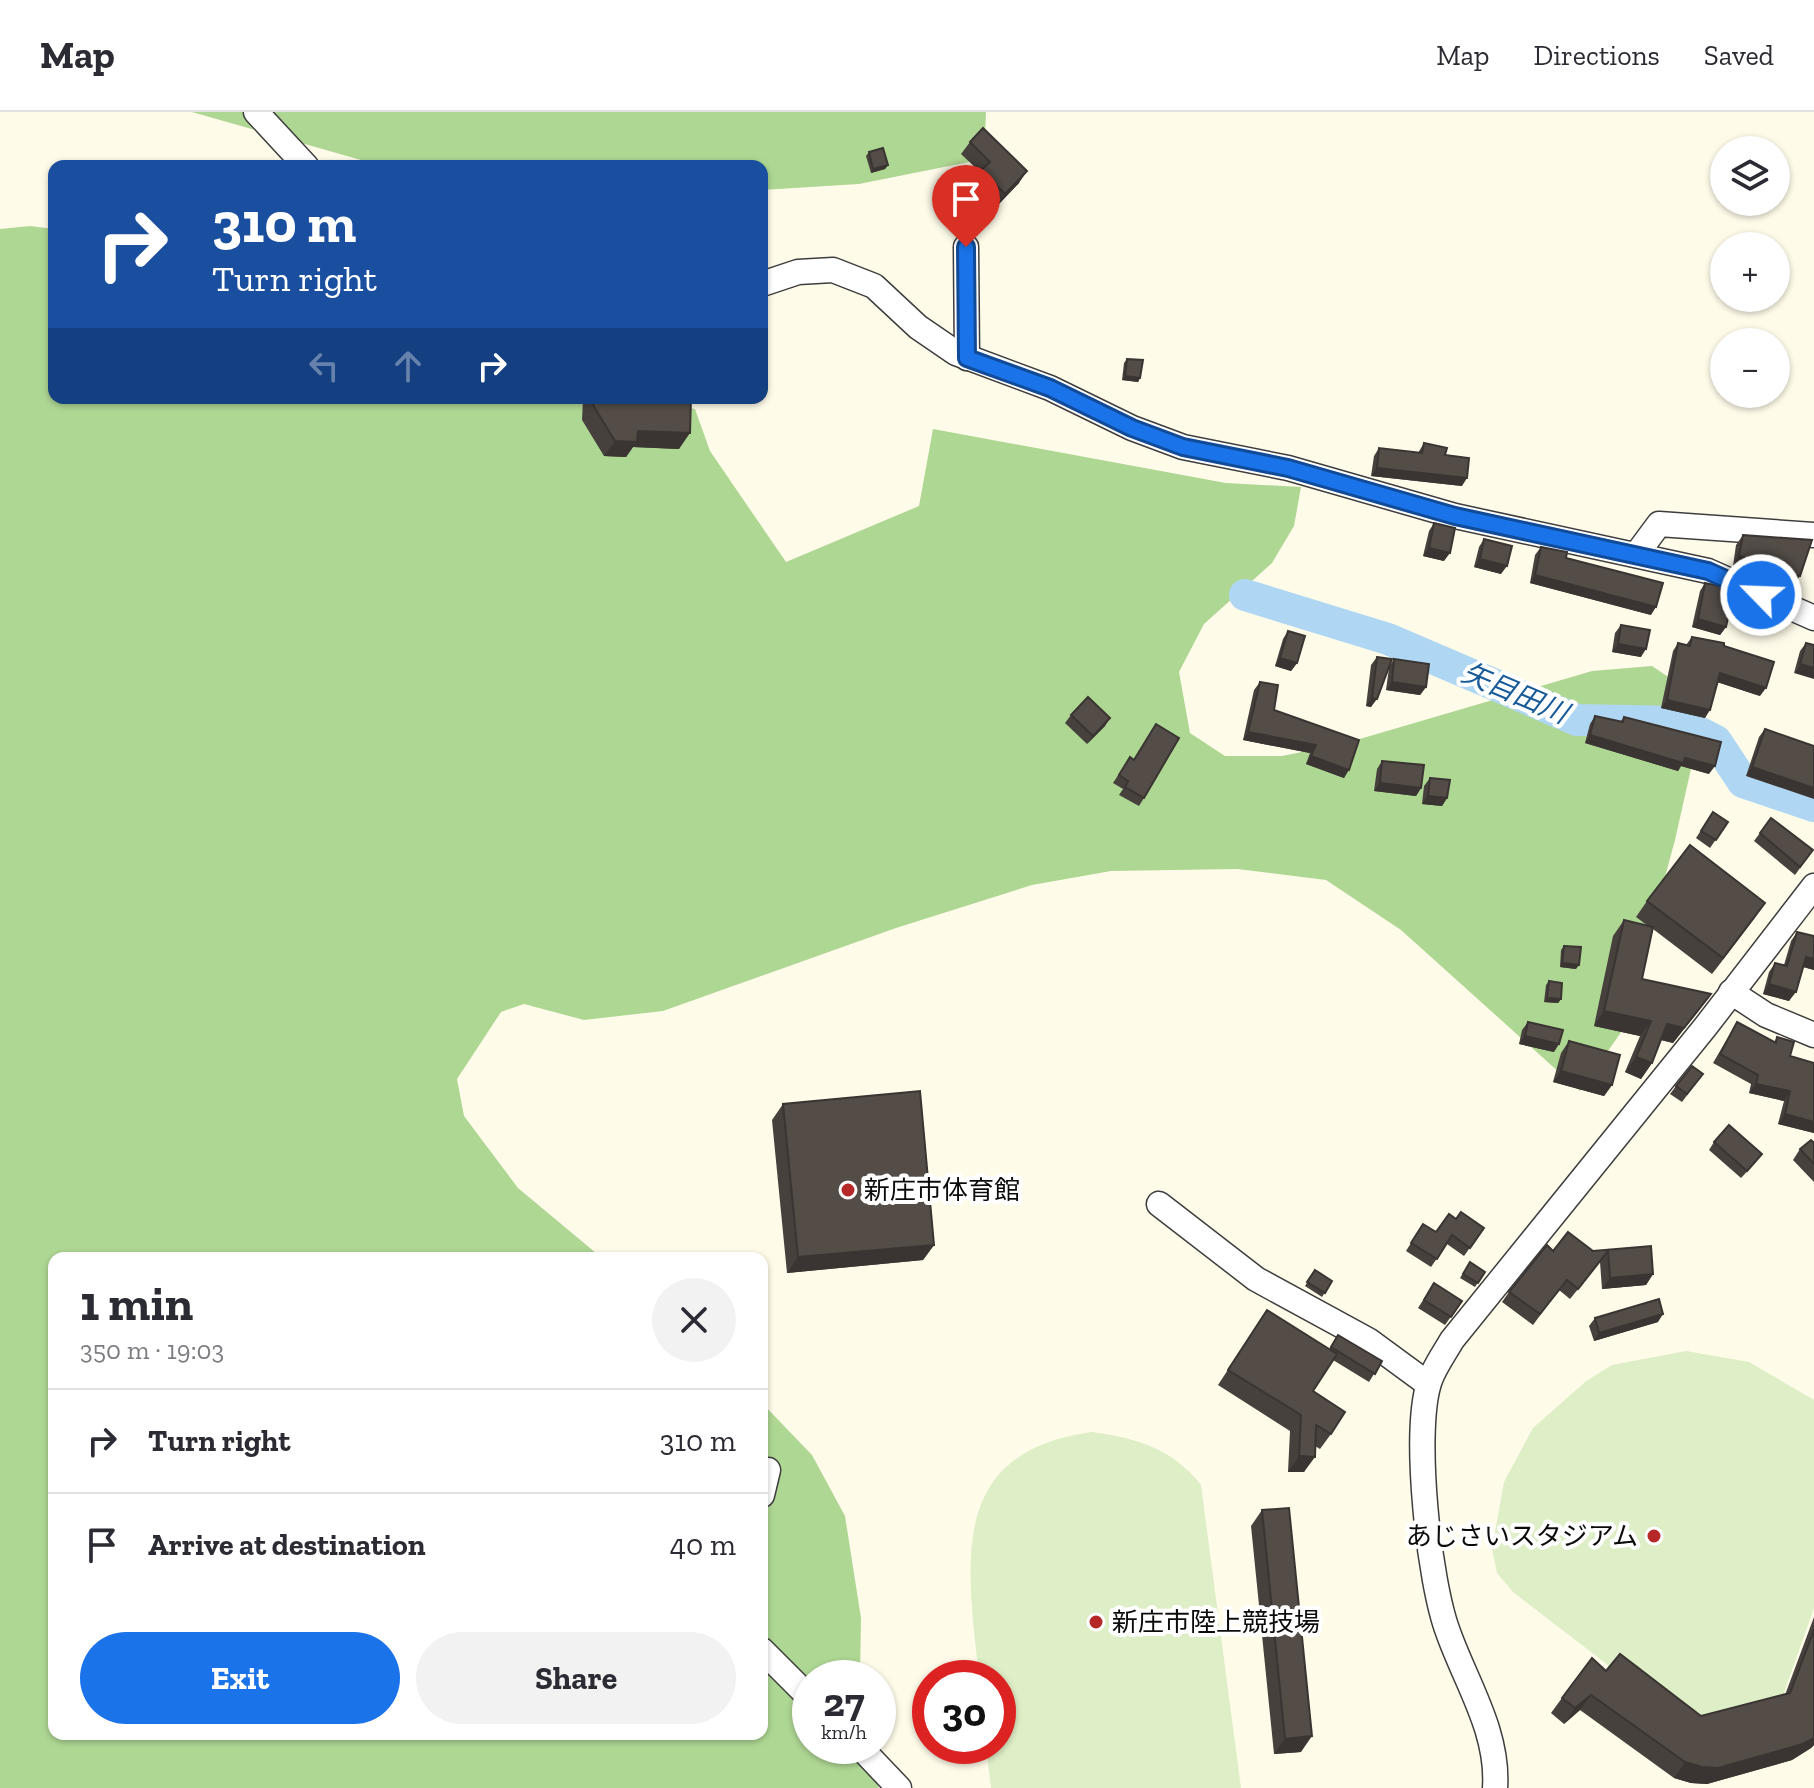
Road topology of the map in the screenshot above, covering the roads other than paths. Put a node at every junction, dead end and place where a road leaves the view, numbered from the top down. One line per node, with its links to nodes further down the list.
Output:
1 (256, 112): 2 (street)
2 (300, 160)
3 (966, 247): 5 (street)
4 (768, 282): 5 (street)
5 (967, 358): 7 (street)
6 (1814, 535): 7 (street)
7 (1636, 555): 8 (street)
8 (1814, 618)
9 (1814, 886): 10 (street)
10 (1731, 992): 11 (street); 13 (street)
11 (1814, 1035)
12 (1159, 1204): 13 (street)
13 (1428, 1384): 18 (street)
14 (768, 1656): 15 (street)
15 (792, 1680)
16 (876, 1764): 17 (street)
17 (899, 1788)
18 (1495, 1788)

